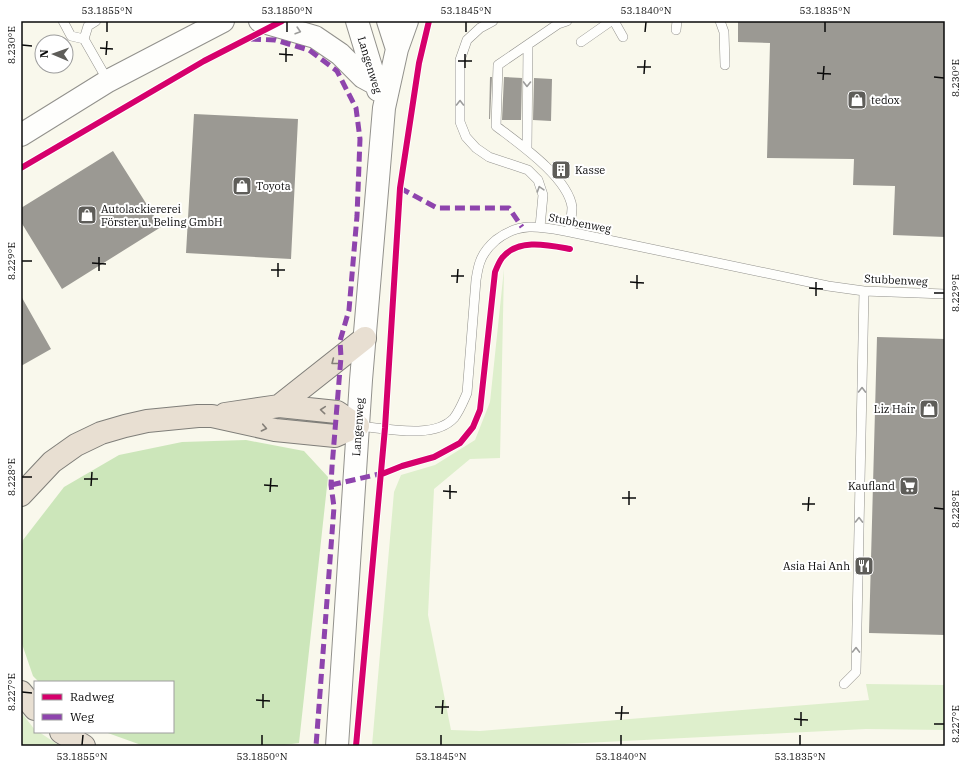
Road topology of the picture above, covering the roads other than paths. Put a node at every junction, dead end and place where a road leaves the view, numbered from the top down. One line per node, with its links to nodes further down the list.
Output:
1 (64, 21): 14 (lane)
2 (96, 21): 14 (lane)
3 (223, 21): 19 (street)
4 (260, 21): 20 (street, one-way to 20)
5 (357, 21): 20 (street, Langenweg)
6 (388, 21): 17 (street, Langenweg)
7 (408, 21): 17 (street, Langenweg)
8 (493, 21): 24 (lane, one-way to 8)
9 (567, 21): 16 (lane)
10 (611, 21): 15 (lane)
11 (614, 21): 13 (lane)
12 (720, 21): 18 (lane)
13 (623, 37)
14 (84, 39): 19 (lane)
15 (581, 42)
16 (528, 45): 23 (lane, one-way to 23); 23 (lane)
17 (396, 49): 21 (street, Langenweg)
18 (725, 65)
19 (108, 81): 22 (street)
20 (376, 84): 21 (street, Langenweg)
21 (384, 108): 28 (street, Langenweg)
22 (21, 135)
23 (526, 150): 25 (lane)
24 (540, 227): 25 (lane, Stubbenweg); 31 (lane, Stubbenweg)
25 (570, 232): 26 (lane, Stubbenweg)
26 (864, 291): 27 (lane, Stubbenweg); 33 (lane, one-way to 26)
27 (945, 294)
28 (365, 338): 29 (highway, one-way to 29); 31 (street, Langenweg)
29 (279, 406): 30 (highway); 31 (highway, one-way to 29)
30 (212, 416): 31 (highway, one-way to 31); 32 (highway)
31 (358, 426): 38 (street, Langenweg)
32 (21, 495)
33 (844, 684)
34 (21, 692): 35 (highway)
35 (34, 708)
36 (63, 733): 37 (highway)
37 (84, 746)
38 (337, 746)

